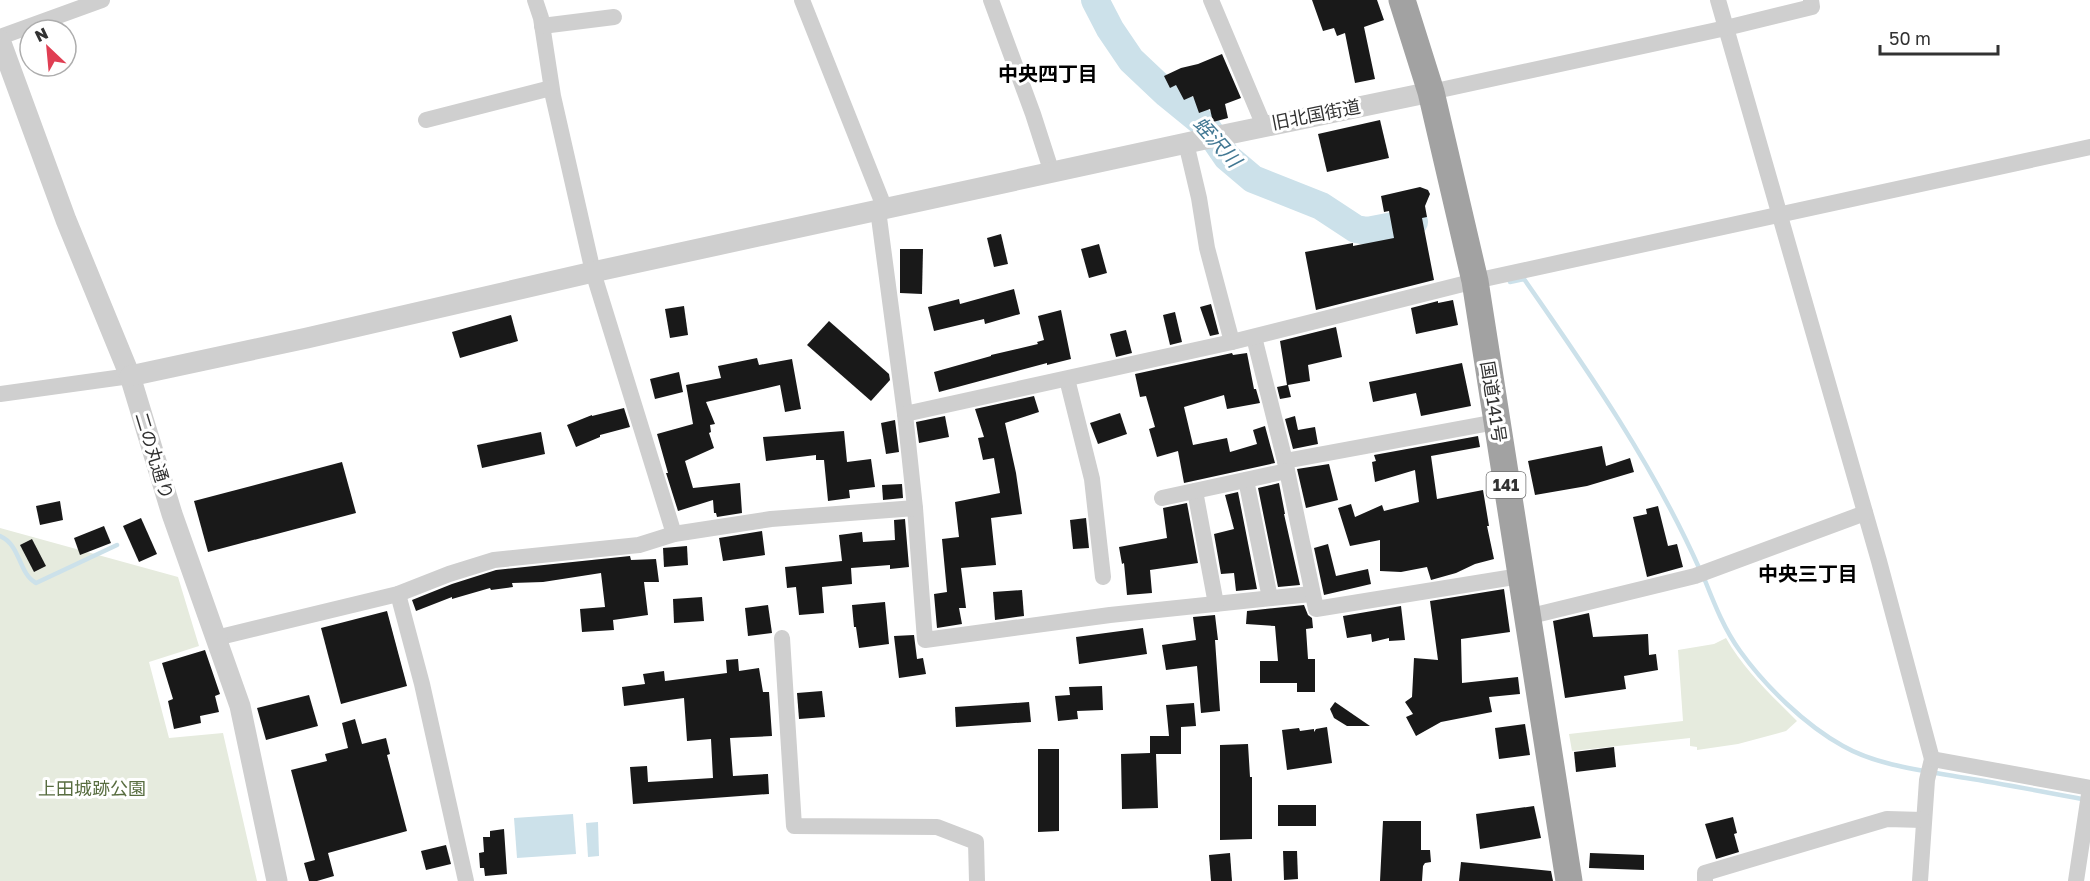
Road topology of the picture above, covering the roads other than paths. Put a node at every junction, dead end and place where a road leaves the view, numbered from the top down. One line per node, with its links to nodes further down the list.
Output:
1 (102, 0): 12 (street)
2 (535, 0): 10 (street)
3 (802, 0): 20 (street)
4 (991, 0): 19 (street)
5 (1211, 0): 16 (street, 旧北国街道)
6 (1402, 0): 14 (highway, 国道141号 / 141)
7 (1718, 0): 11 (street)
8 (1811, 0): 11 (street)
9 (614, 17): 10 (street)
10 (542, 26): 13 (street)
11 (1726, 28): 14 (street); 21 (street)
12 (0, 39): 26 (street, 二の丸通り)
13 (551, 88): 15 (street); 22 (street)
14 (1431, 92): 16 (street, 旧北国街道); 23 (highway, 国道141号 / 141)
15 (426, 120)
16 (1264, 126): 17 (street)
17 (1202, 139): 19 (street); 25 (street)
18 (2090, 147): 21 (street)
19 (1052, 173): 20 (street)
20 (881, 210): 22 (street); 29 (street)
21 (1781, 214): 23 (street); 36 (street)
22 (593, 272): 26 (street); 37 (street)
23 (1484, 280): 24 (street); 30 (highway, 国道141号 / 141)
24 (1254, 337): 25 (street); 31 (street)
25 (1232, 342): 27 (street)
26 (130, 376): 28 (street); 45 (street, 二の丸通り)
27 (1068, 379): 29 (street); 39 (street)
28 (0, 394)
29 (905, 414): 35 (street)
30 (1496, 422): 31 (street); 38 (highway, 国道141号 / 141)
31 (1286, 466): 32 (street); 42 (street)
32 (1246, 480): 33 (street); 41 (street)
33 (1195, 491): 34 (street); 43 (street)
34 (1162, 498)
35 (915, 508): 37 (street); 43 (street)
36 (1865, 513): 44 (street); 47 (street)
37 (675, 534): 40 (street)
38 (1520, 576): 42 (street); 44 (highway, 国道141号 / 141)
39 (1103, 577)
40 (398, 594): 45 (street); 52 (street)
41 (1270, 598): 42 (street); 43 (street)
42 (1313, 601)
43 (1216, 604)
44 (1527, 617): 54 (highway, 国道141号 / 141)
45 (216, 638): 51 (street, 二の丸通り)
46 (782, 638): 53 (street)
47 (1932, 760): 48 (street); 49 (street)
48 (2090, 788): 50 (street)
49 (1923, 823): 55 (street); 56 (street)
50 (2081, 870)
51 (277, 881)
52 (466, 881)
53 (977, 881)
54 (1569, 881)
55 (1705, 881)
56 (1920, 881)

